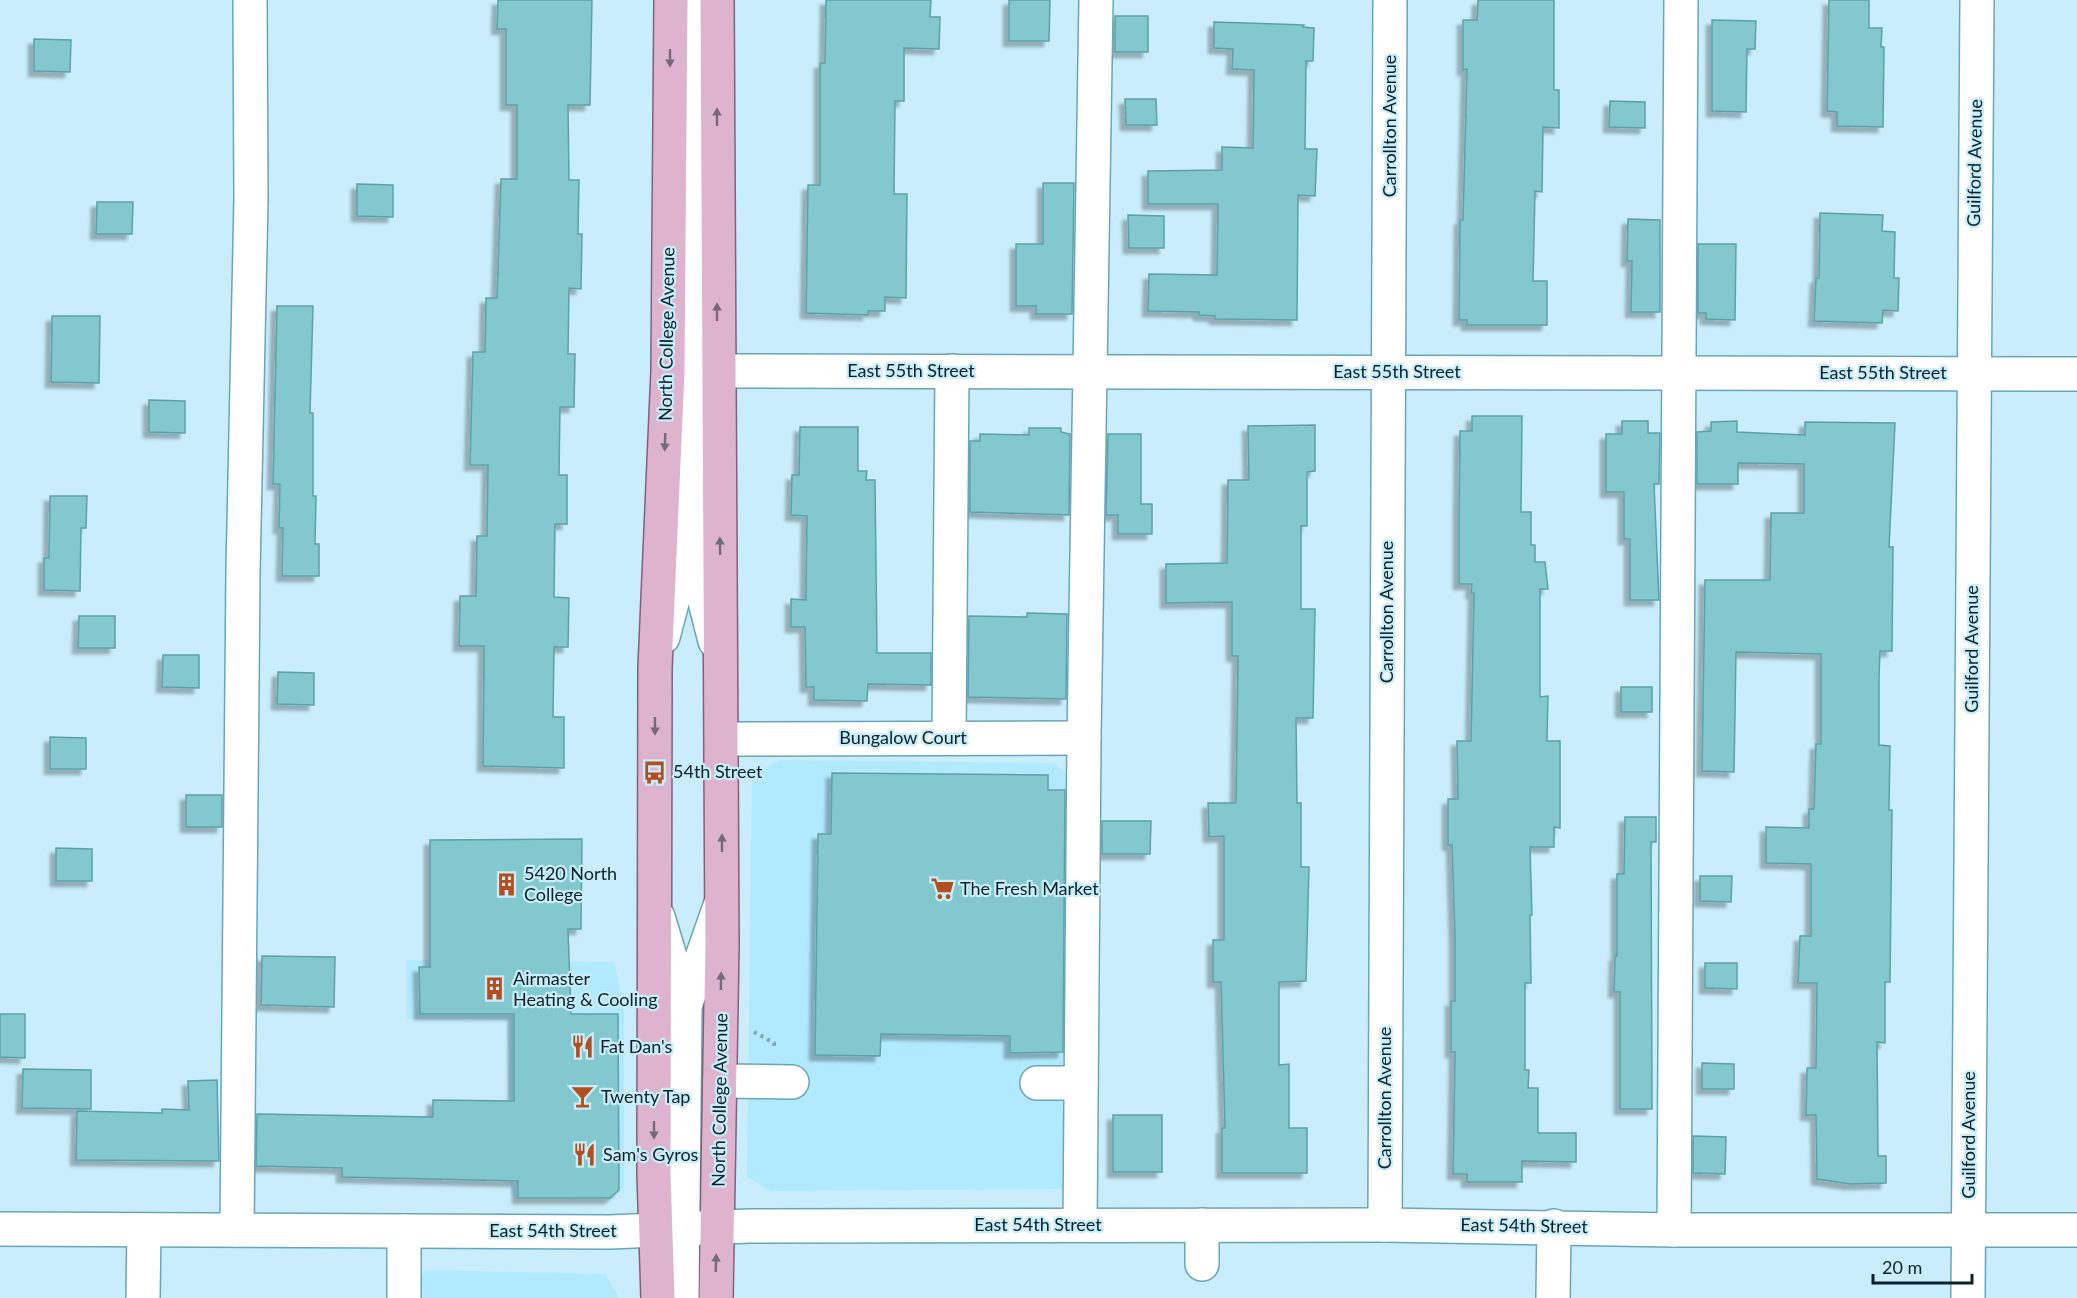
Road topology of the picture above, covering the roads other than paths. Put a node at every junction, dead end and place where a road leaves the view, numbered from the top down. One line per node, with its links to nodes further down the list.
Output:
1 (250, 0): 37 (street)
2 (671, 0): 17 (main road, North College Avenue, one-way to 17)
3 (692, 0): 16 (street, North College Avenue)
4 (717, 0): 9 (main road, North College Avenue, one-way to 4)
5 (1096, 0): 11 (street)
6 (1390, 0): 12 (street, Carrollton Avenue)
7 (1681, 0): 13 (street)
8 (1977, 0): 14 (street, Guilford Avenue)
9 (717, 370): 10 (street, East 55th Street); 18 (main road, North College Avenue, one-way to 9)
10 (952, 371): 11 (street, East 55th Street); 19 (street)
11 (1092, 372): 12 (street, East 55th Street); 20 (street)
12 (1389, 372): 13 (street, East 55th Street); 29 (street, Carrollton Avenue)
13 (1680, 373): 14 (street, East 55th Street); 38 (street)
14 (1973, 373): 15 (street, East 55th Street); 39 (street, Guilford Avenue)
15 (2077, 374)
16 (689, 538): 17 (street, North College Avenue); 18 (street, North College Avenue)
17 (655, 668): 22 (main road, North College Avenue, one-way to 22)
18 (722, 668): 21 (main road, North College Avenue)
19 (949, 738): 20 (street, Bungalow Court); 21 (street, Bungalow Court)
20 (1084, 738): 28 (street)
21 (722, 739): 23 (main road, North College Avenue, one-way to 21)
22 (654, 902): 24 (street, North College Avenue); 35 (main road, North College Avenue, one-way to 35)
23 (722, 902): 24 (street, North College Avenue); 25 (main road, North College Avenue, one-way to 23)
24 (685, 1006): 35 (street, North College Avenue)
25 (720, 1081): 26 (street); 33 (main road, North College Avenue)
26 (792, 1082)
27 (1037, 1083): 28 (street)
28 (1082, 1083): 30 (street)
29 (1385, 1224): 31 (street, East 54th Street); 32 (street, East 54th Street)
30 (1080, 1225): 31 (street, East 54th Street); 33 (street, East 54th Street)
31 (1202, 1225): 42 (street)
32 (1554, 1226): 38 (street, East 54th Street); 48 (street)
33 (718, 1228): 35 (street, East 54th Street); 47 (main road, North College Avenue, one-way to 33)
34 (0, 1229): 36 (street, East 54th Street)
35 (669, 1229): 41 (street, East 54th Street); 45 (main road, North College Avenue); 46 (street, North College Avenue)
36 (144, 1230): 37 (street, East 54th Street); 43 (street)
37 (237, 1230): 41 (street, East 54th Street)
38 (1674, 1230): 39 (street, East 54th Street)
39 (1968, 1230): 40 (street, East 54th Street); 49 (street, Guilford Avenue)
40 (2077, 1230)
41 (404, 1231): 44 (street)
42 (1202, 1264)
43 (143, 1298)
44 (404, 1298)
45 (658, 1298)
46 (682, 1298)
47 (716, 1298)
48 (1553, 1298)
49 (1968, 1298)

